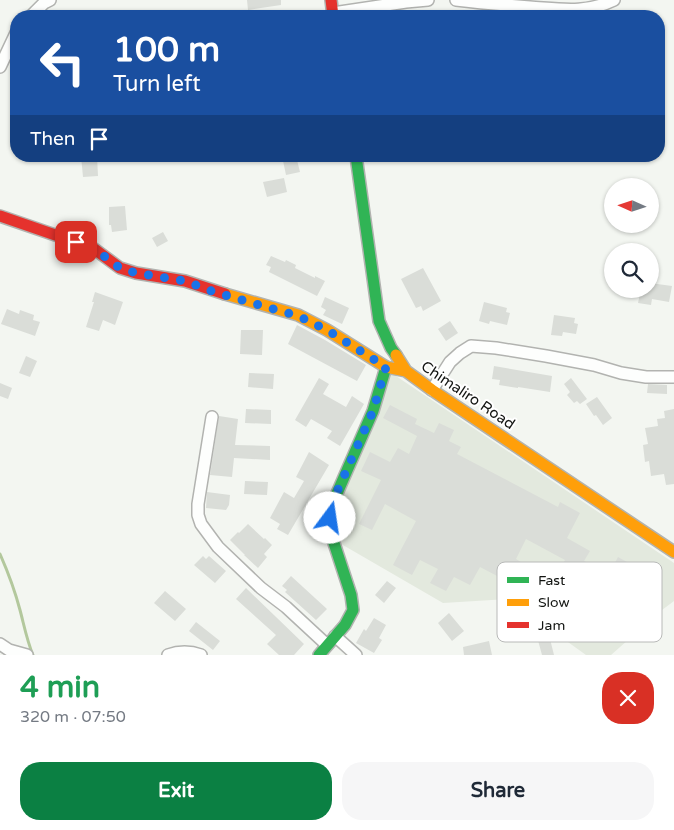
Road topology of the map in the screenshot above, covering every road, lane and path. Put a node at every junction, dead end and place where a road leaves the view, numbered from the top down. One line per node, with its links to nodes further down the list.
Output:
1 (50, 0): 5 (street)
2 (428, 0): 6 (street)
3 (456, 0): 7 (street)
4 (614, 0): 8 (street)
5 (37, 10)
6 (365, 10)
7 (559, 10)
8 (588, 10)
9 (10, 46): 10 (street)
10 (0, 67)
11 (357, 162): 14 (street, Chimaliro Road)
12 (0, 216): 13 (street)
13 (386, 367): 14 (street); 19 (street)
14 (406, 371): 16 (street, Chimaliro Road)
15 (674, 377): 16 (street)
16 (432, 390): 18 (street, Chimaliro Road)
17 (212, 417): 19 (street)
18 (674, 552)
19 (331, 641): 24 (street); 25 (street)
20 (0, 644): 21 (street)
21 (27, 655)
22 (168, 655): 23 (street)
23 (201, 655)
24 (319, 655)
25 (356, 655)

